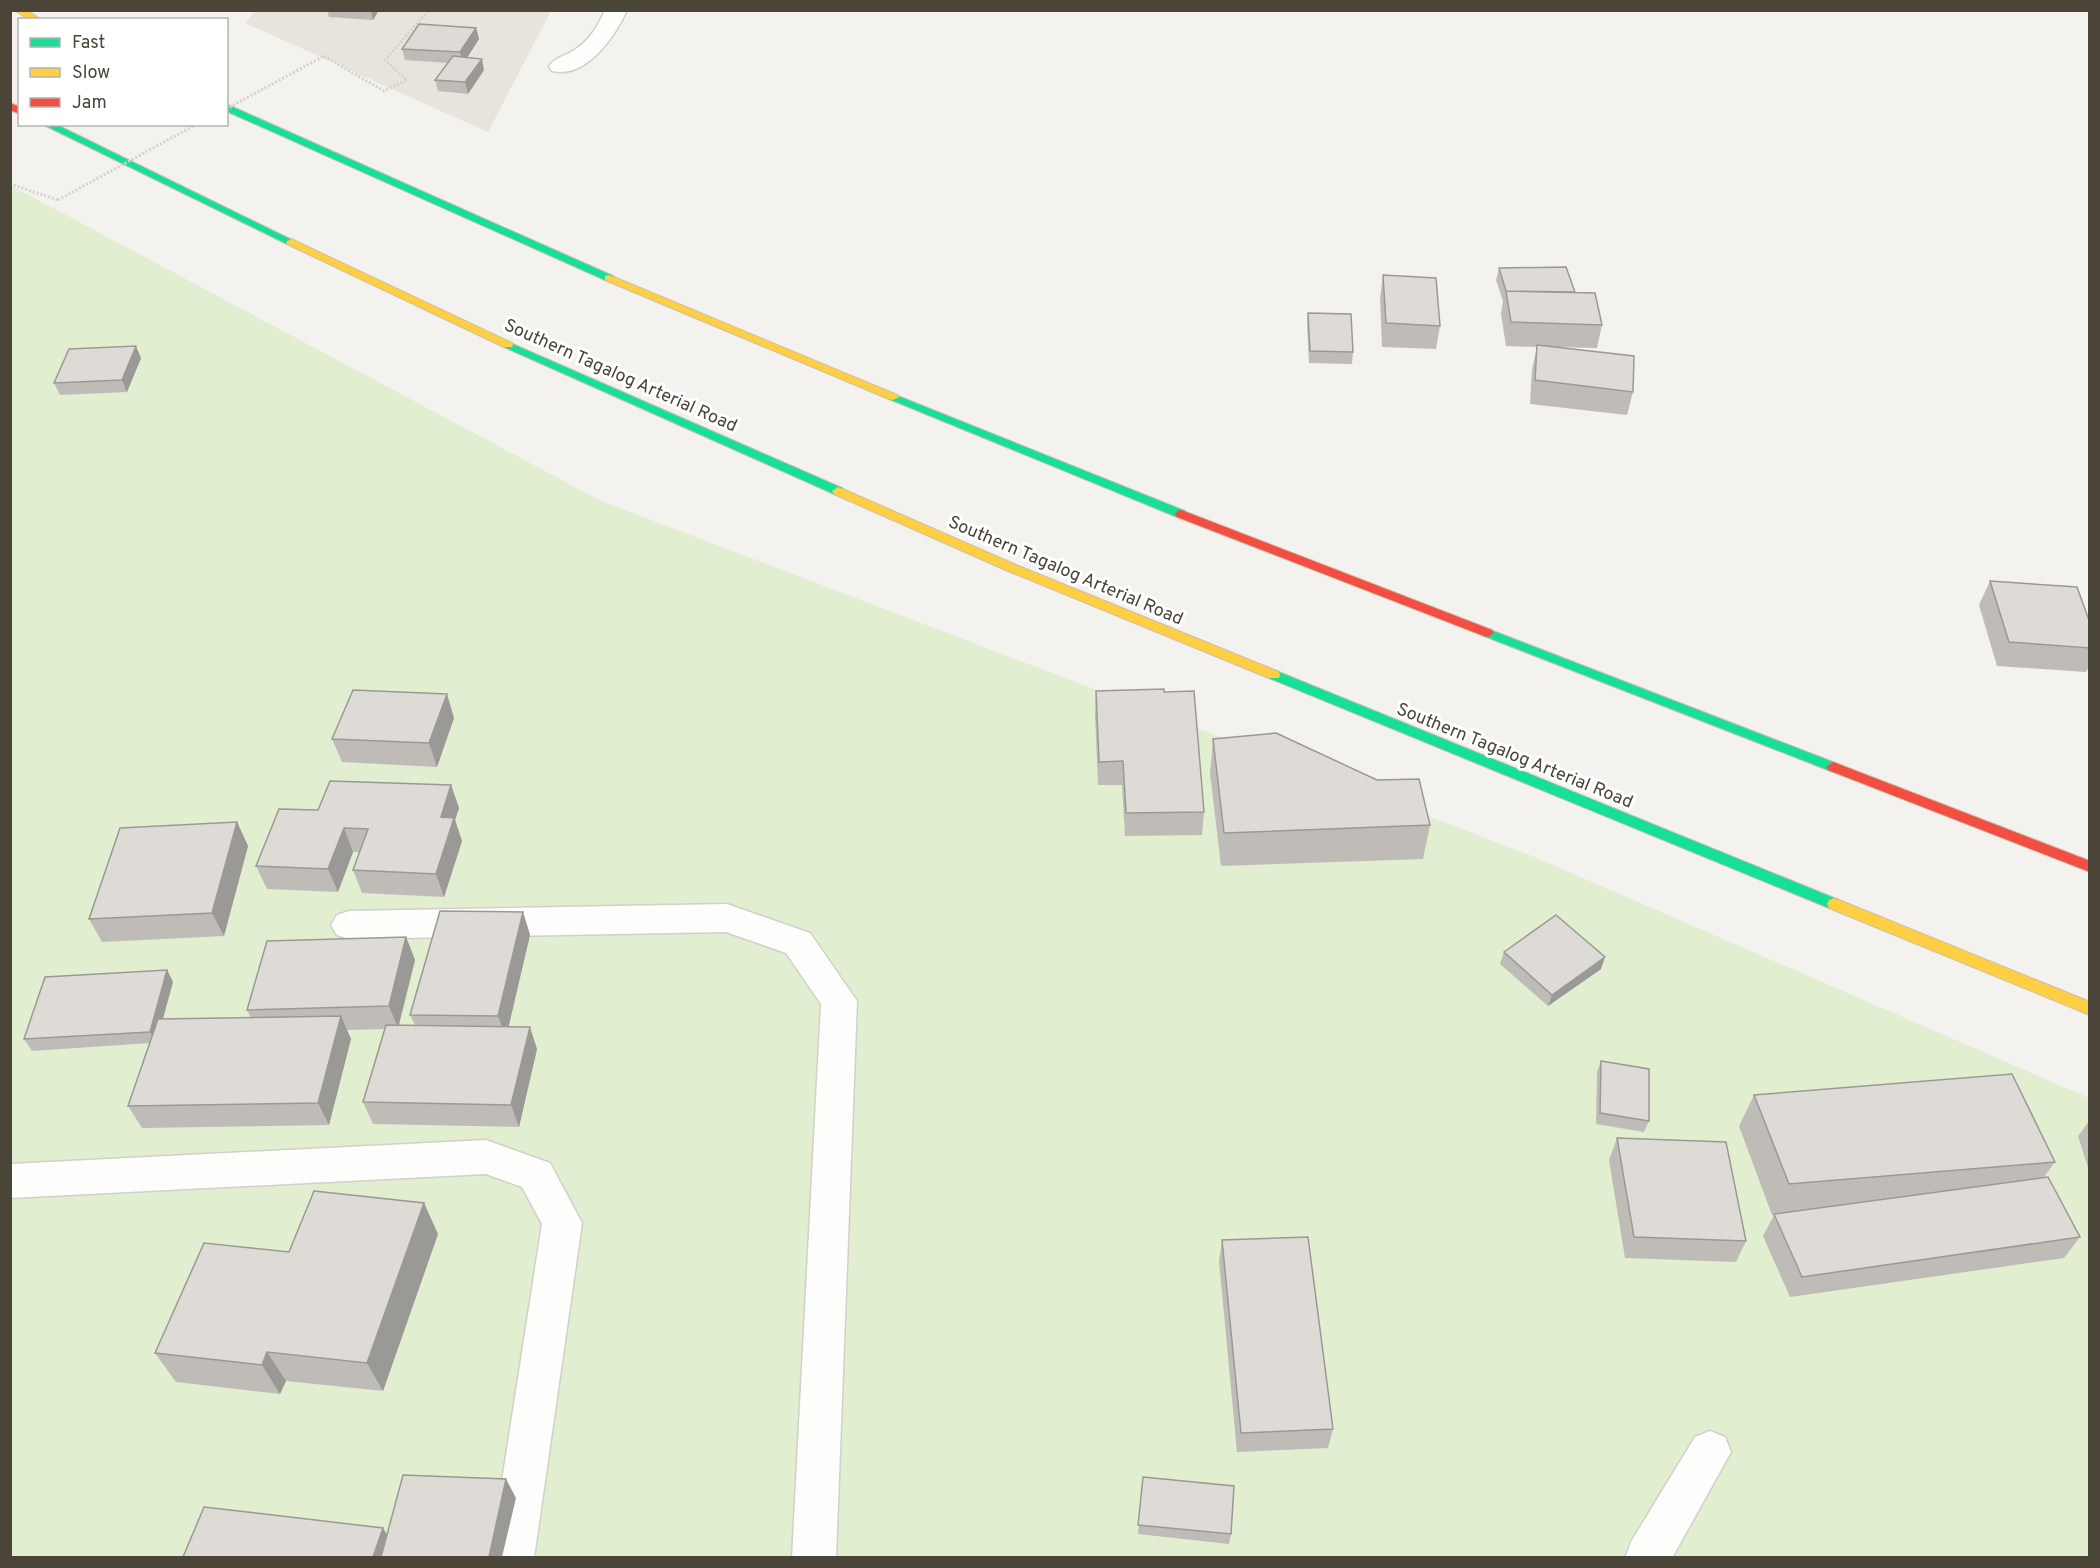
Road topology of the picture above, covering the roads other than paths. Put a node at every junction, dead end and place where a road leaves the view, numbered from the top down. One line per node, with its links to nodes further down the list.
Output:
1 (18, 10): 3 (highway)
2 (616, 10): 4 (street)
3 (34, 18)
4 (560, 66)
5 (228, 109): 7 (highway)
6 (50, 126): 9 (highway, Southern Tagalog Arterial Road)
7 (2090, 867)
8 (349, 925): 13 (street)
9 (2090, 1009)
10 (10, 1181): 12 (street)
11 (1710, 1452): 14 (street)
12 (512, 1557)
13 (814, 1557)
14 (1647, 1557)

